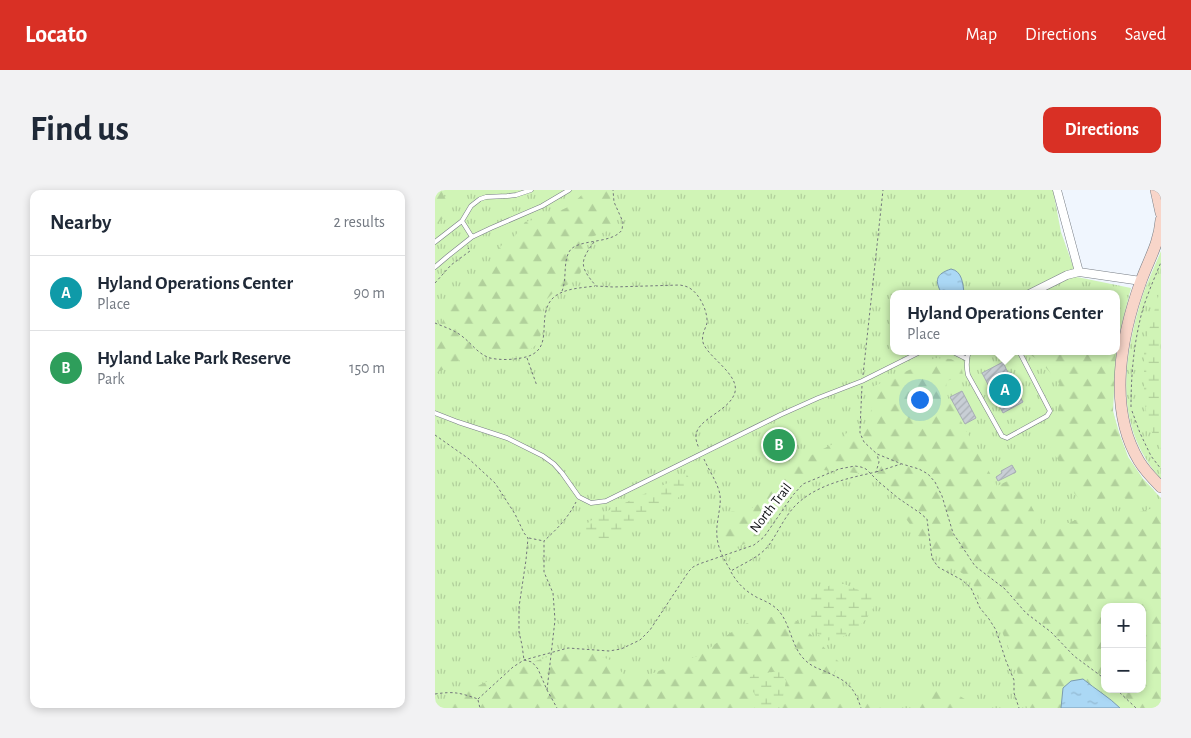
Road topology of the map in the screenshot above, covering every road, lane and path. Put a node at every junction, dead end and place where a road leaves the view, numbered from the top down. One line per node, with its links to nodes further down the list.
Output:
1 (531, 190): 9 (lane)
2 (569, 190): 10 (lane)
3 (613, 190): 12 (path)
4 (883, 190): 29 (path)
5 (1057, 190): 16 (street)
6 (1156, 190): 7 (street)
7 (1161, 213)
8 (1161, 220): 17 (street)
9 (462, 221): 10 (lane); 11 (lane)
10 (473, 238): 13 (lane)
11 (435, 242)
12 (594, 242): 19 (path); 21 (path)
13 (464, 244): 15 (lane); 18 (path)
14 (1161, 262): 36 (path)
15 (435, 267)
16 (1079, 272): 17 (street); 20 (street)
17 (1141, 281): 39 (street)
18 (435, 283)
19 (596, 286): 21 (path); 33 (path)
20 (1037, 290)
21 (562, 292): 27 (path)
22 (435, 323): 27 (path)
23 (914, 355): 29 (lane)
24 (958, 355): 28 (lane)
25 (968, 355): 28 (lane)
26 (1021, 355): 28 (lane)
27 (527, 357): 30 (path)
28 (967, 360)
29 (862, 381): 33 (lane); 34 (path)
30 (537, 386)
31 (435, 413): 40 (lane)
32 (435, 435): 41 (path)
33 (701, 453): 40 (lane); 43 (path)
34 (877, 454): 35 (path); 37 (path)
35 (902, 464): 37 (path); 47 (path)
36 (1161, 469)
37 (876, 472): 38 (path)
38 (870, 473): 43 (path, North Trail); 44 (path); 55 (path, North Trail)
39 (1161, 488)
40 (579, 497): 42 (path)
41 (528, 538): 42 (path); 46 (path)
42 (544, 541): 45 (path)
43 (722, 556): 44 (path); 45 (path, North Trail)
44 (731, 571): 54 (path)
45 (553, 651): 46 (path, North Trail); 48 (path)
46 (523, 660): 48 (path); 51 (path)
47 (1101, 676)
48 (547, 690): 53 (path)
49 (1120, 693): 56 (path)
50 (435, 694): 51 (path)
51 (478, 699): 52 (path)
52 (481, 708)
53 (557, 708)
54 (861, 708)
55 (1019, 708)
56 (1136, 708)

